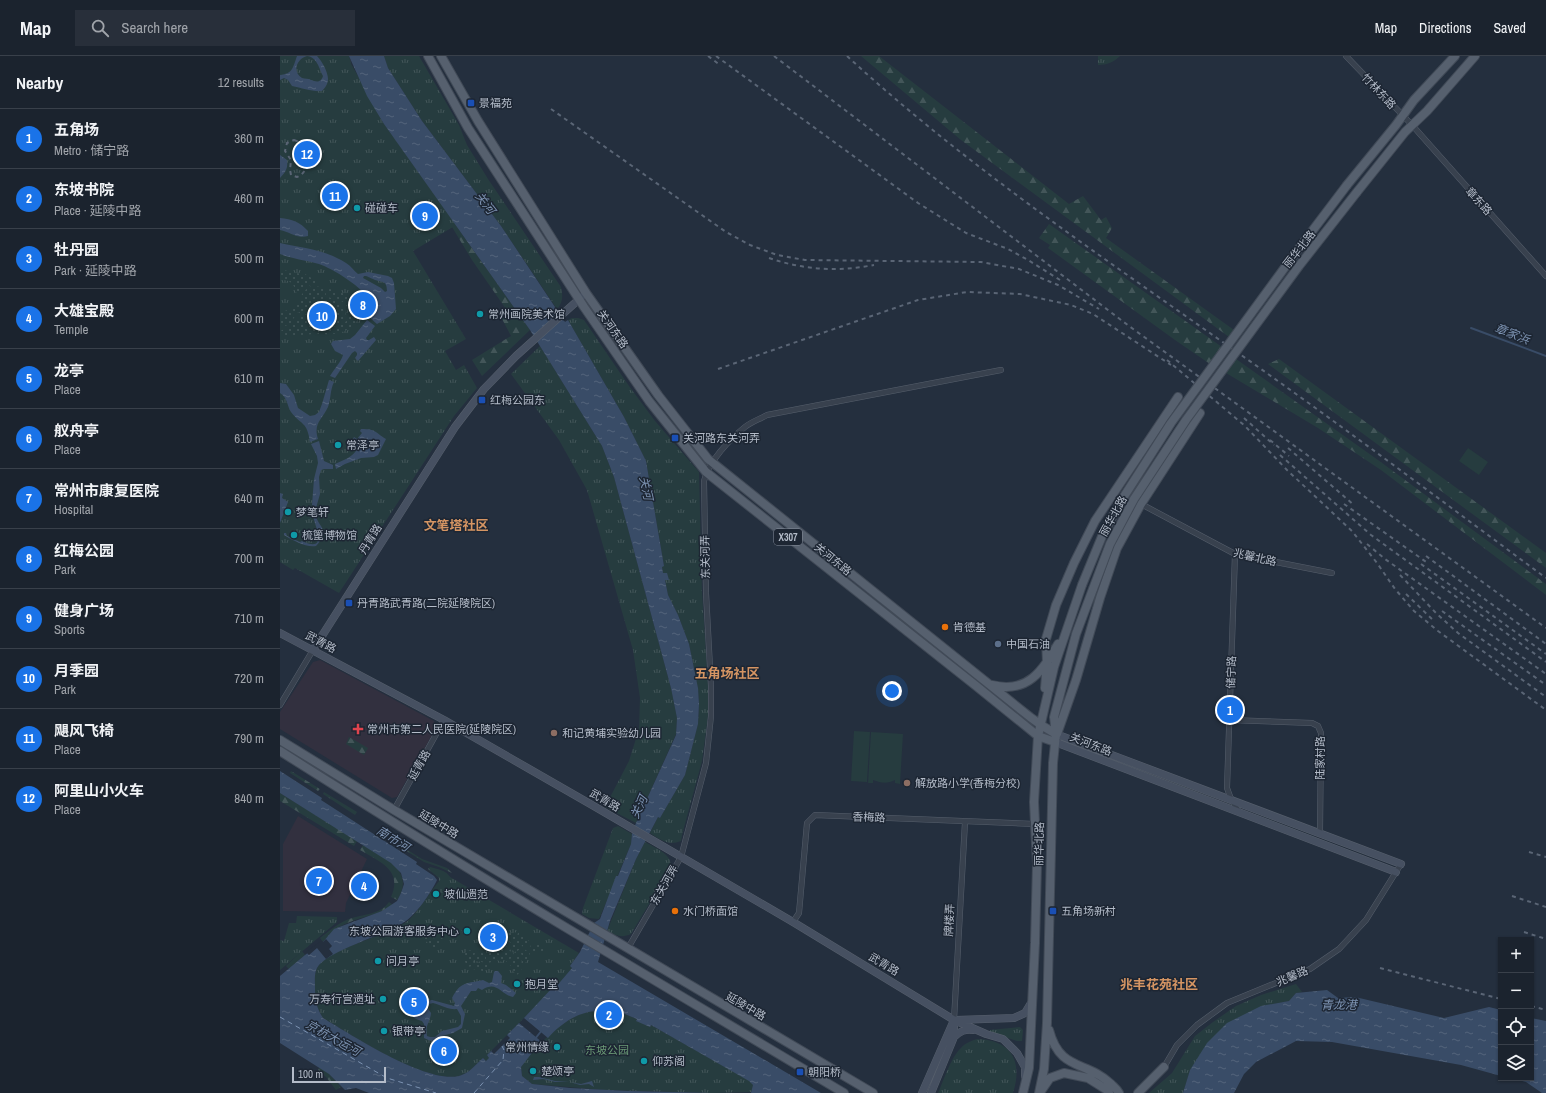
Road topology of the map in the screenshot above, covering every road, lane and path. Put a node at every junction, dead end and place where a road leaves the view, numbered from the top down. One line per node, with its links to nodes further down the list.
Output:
1 (428, 56): 10 (main road, 关河东路)
2 (441, 56): 9 (main road, 关河东路)
3 (1346, 56): 6 (street, 竹林东路)
4 (1455, 56): 6 (main road, 丽华北路)
5 (1475, 56): 7 (main road, 丽华北路)
6 (1402, 116): 7 (street, 竹林东路); 19 (main road, 丽华北路, bridge)
7 (1412, 125): 8 (street, 章东路); 29 (main road, 丽华北路, bridge)
8 (1546, 276)
9 (588, 295): 10 (street); 14 (main road, 关河东路 / X307)
10 (580, 302): 15 (main road, 关河东路 / X307); 21 (street, 丹青路)
11 (1001, 370): 14 (street)
12 (1178, 397): 22 (main road)
13 (1200, 413): 16 (main road)
14 (713, 463): 15 (street); 23 (main road, 关河东路 / X307)
15 (706, 472): 28 (main road, 关河东路 / X307); 38 (street, 东关河弄)
16 (1141, 504): 17 (street, 兆馨北路); 29 (main road)
17 (1235, 554): 18 (street, 兆馨北路); 26 (street, 储宁路)
18 (1332, 573)
19 (1066, 631): 22 (main road); 27 (main road, 丽华北路)
20 (280, 633): 21 (street, 武青路)
21 (313, 650): 24 (street, 丹青路); 25 (street, 武青路)
22 (1047, 662): 23 (main road); 27 (main road)
23 (991, 685): 27 (main road, 关河东路 / X307)
24 (280, 705)
25 (444, 720): 33 (street, 延青路); 38 (street, 武青路)
26 (1229, 720): 32 (street, 储宁路); 37 (street, 陆家村路)
27 (1041, 725): 28 (main road, 丽华北路); 29 (main road, 关河东路 / X307)
28 (1038, 736): 29 (main road, 关河东路 / X307); 36 (main road, 丽华北路)
29 (1056, 738): 32 (street, 关河东路 / X307); 34 (street, 关河东路 / X307); 45 (main road, 丽华北路)
30 (280, 740): 33 (main road, 延陵中路)
31 (280, 751): 50 (main road, 延陵中路)
32 (1231, 799): 34 (street, 储宁路); 37 (street, 关河东路 / X307)
33 (394, 810): 42 (main road, 延陵中路)
34 (1239, 812): 40 (street, 关河东路 / X307)
35 (965, 822): 36 (street, 香梅路); 41 (street, 香梅路); 44 (street, 牌楼弄)
36 (1035, 824): 43 (main road, 丽华北路)
37 (1320, 833): 39 (street, 关河东路 / X307)
38 (681, 857): 41 (street, 武青路); 42 (street, 东关河弄)
39 (1402, 864): 40 (street, 兆馨路)
40 (1396, 872): 48 (street, 兆馨路)
41 (793, 922): 44 (street, 武青路)
42 (628, 948): 51 (main road, 延陵中路)
43 (1031, 1003): 44 (street); 49 (main road, 丽华北路)
44 (954, 1020): 46 (street, 武青路); 47 (street, 牌楼弄); 52 (street, 牌楼弄)
45 (1047, 1023): 54 (main road, 丽华北路); 56 (main road)
46 (978, 1030): 47 (street); 49 (street, 武青路)
47 (954, 1037): 53 (street, 牌楼弄)
48 (1164, 1067): 57 (main road)
49 (1024, 1090)
50 (844, 1093)
51 (873, 1093)
52 (922, 1093)
53 (931, 1093)
54 (1039, 1093): 55 (main road)
55 (1109, 1093)
56 (1119, 1093)
57 (1138, 1093)

